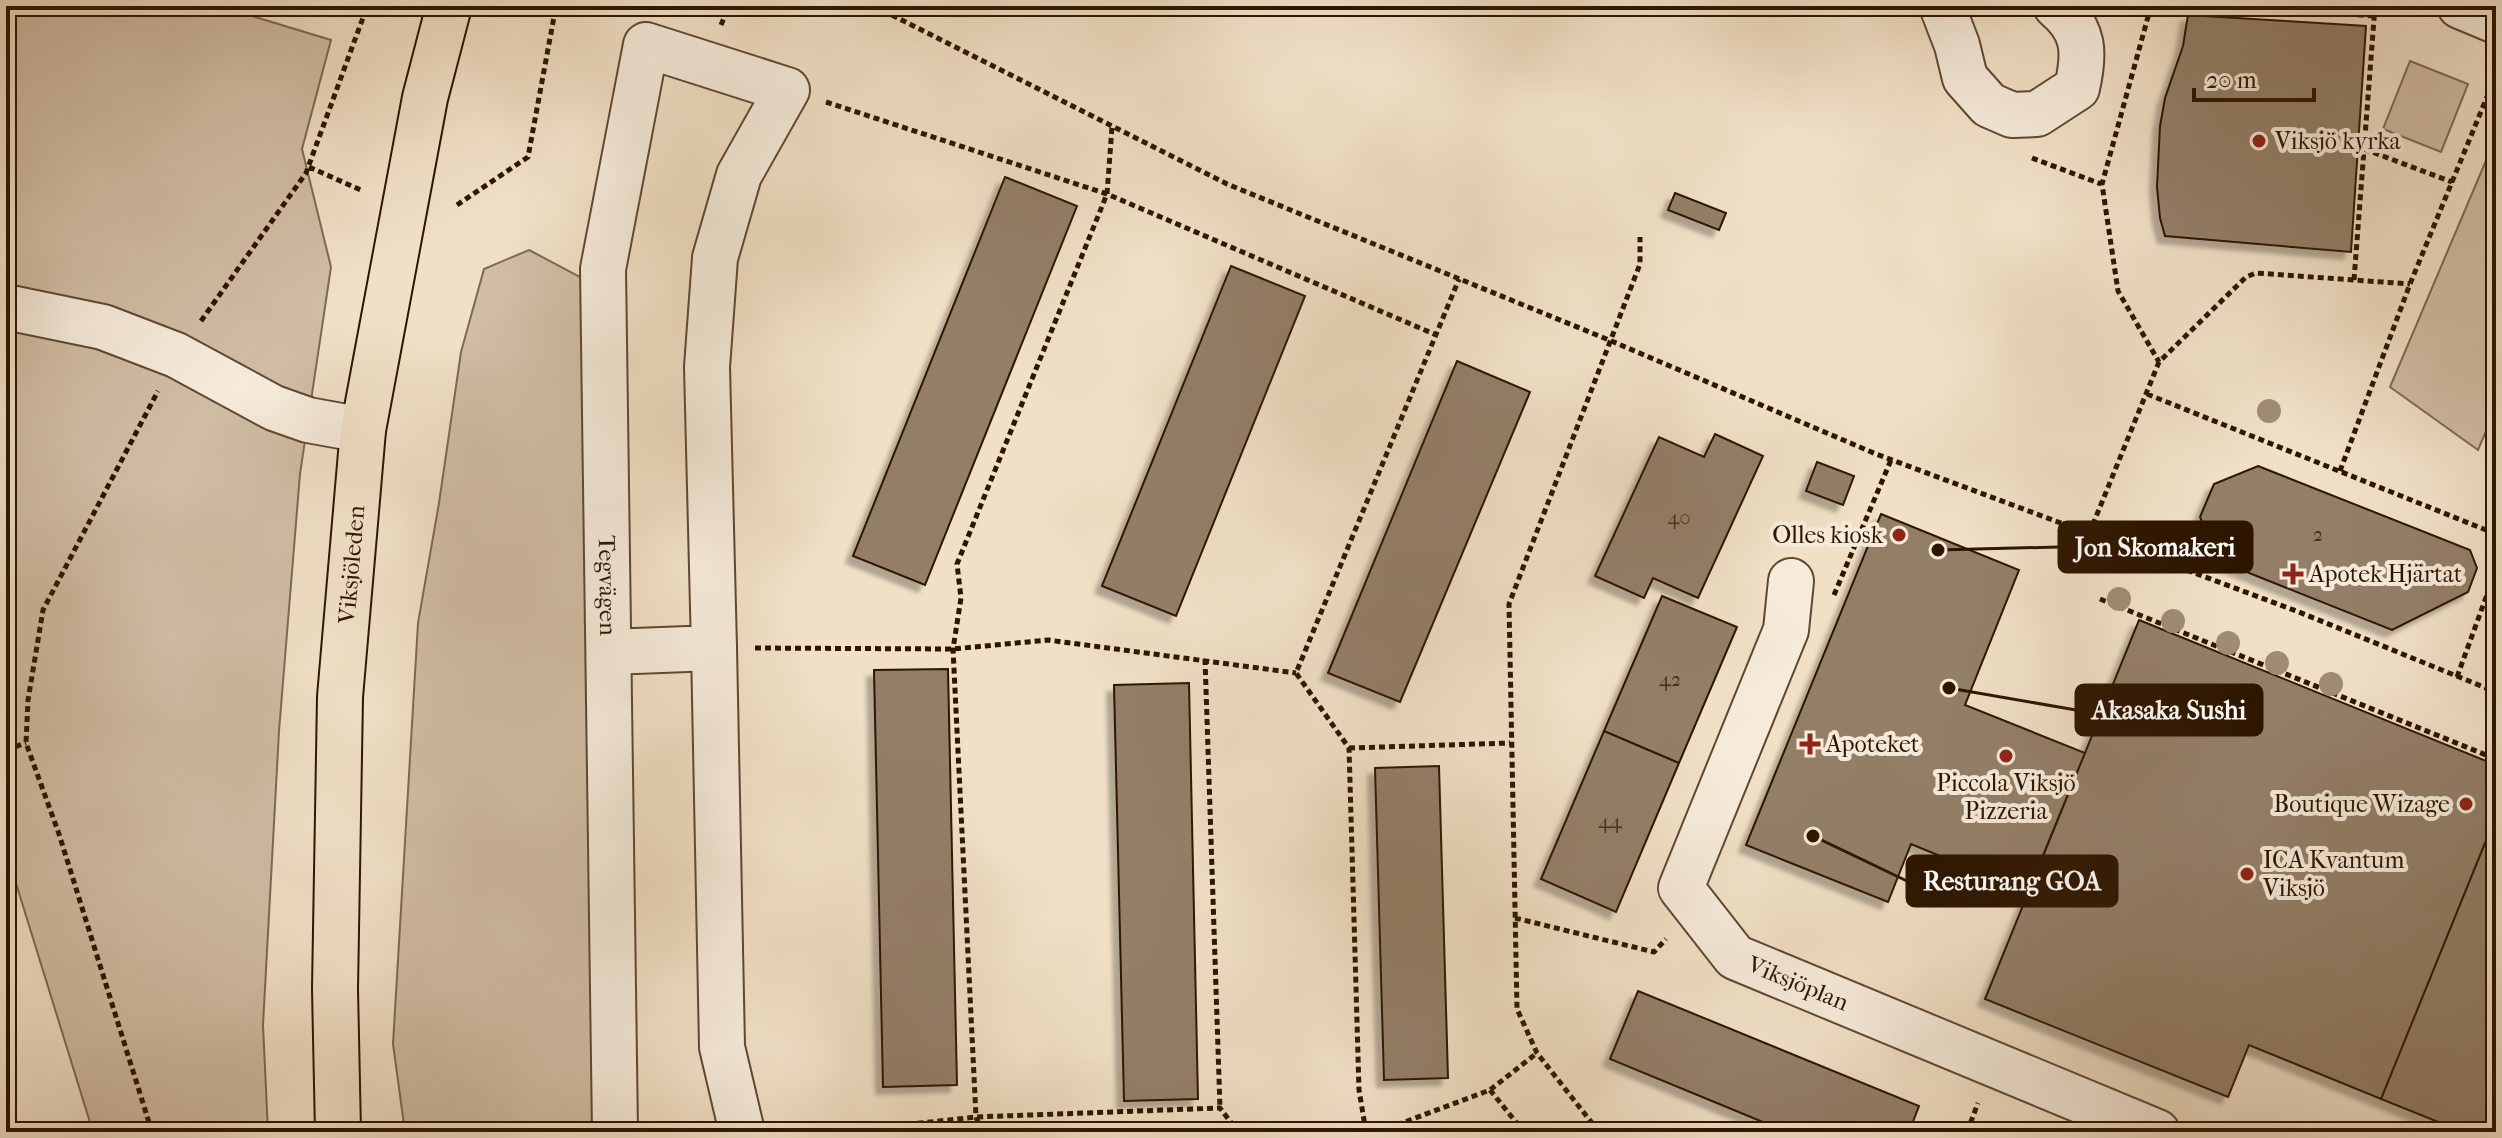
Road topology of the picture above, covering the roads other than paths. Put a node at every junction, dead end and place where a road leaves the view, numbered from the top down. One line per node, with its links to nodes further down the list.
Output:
1 (449, 6): 7 (main road, Viksjöleden)
2 (1942, 6): 3 (street)
3 (2056, 6)
4 (2460, 6): 5 (street)
5 (2496, 21)
6 (6, 307): 7 (street)
7 (363, 430): 11 (main road, Viksjöleden)
8 (1791, 581): 14 (street, Viksjöplan)
9 (714, 648): 10 (street); 10 (street, Tegvägen); 13 (street)
10 (609, 652): 12 (street, Tegvägen)
11 (338, 1132)
12 (615, 1132)
13 (742, 1132)
14 (2157, 1132)

